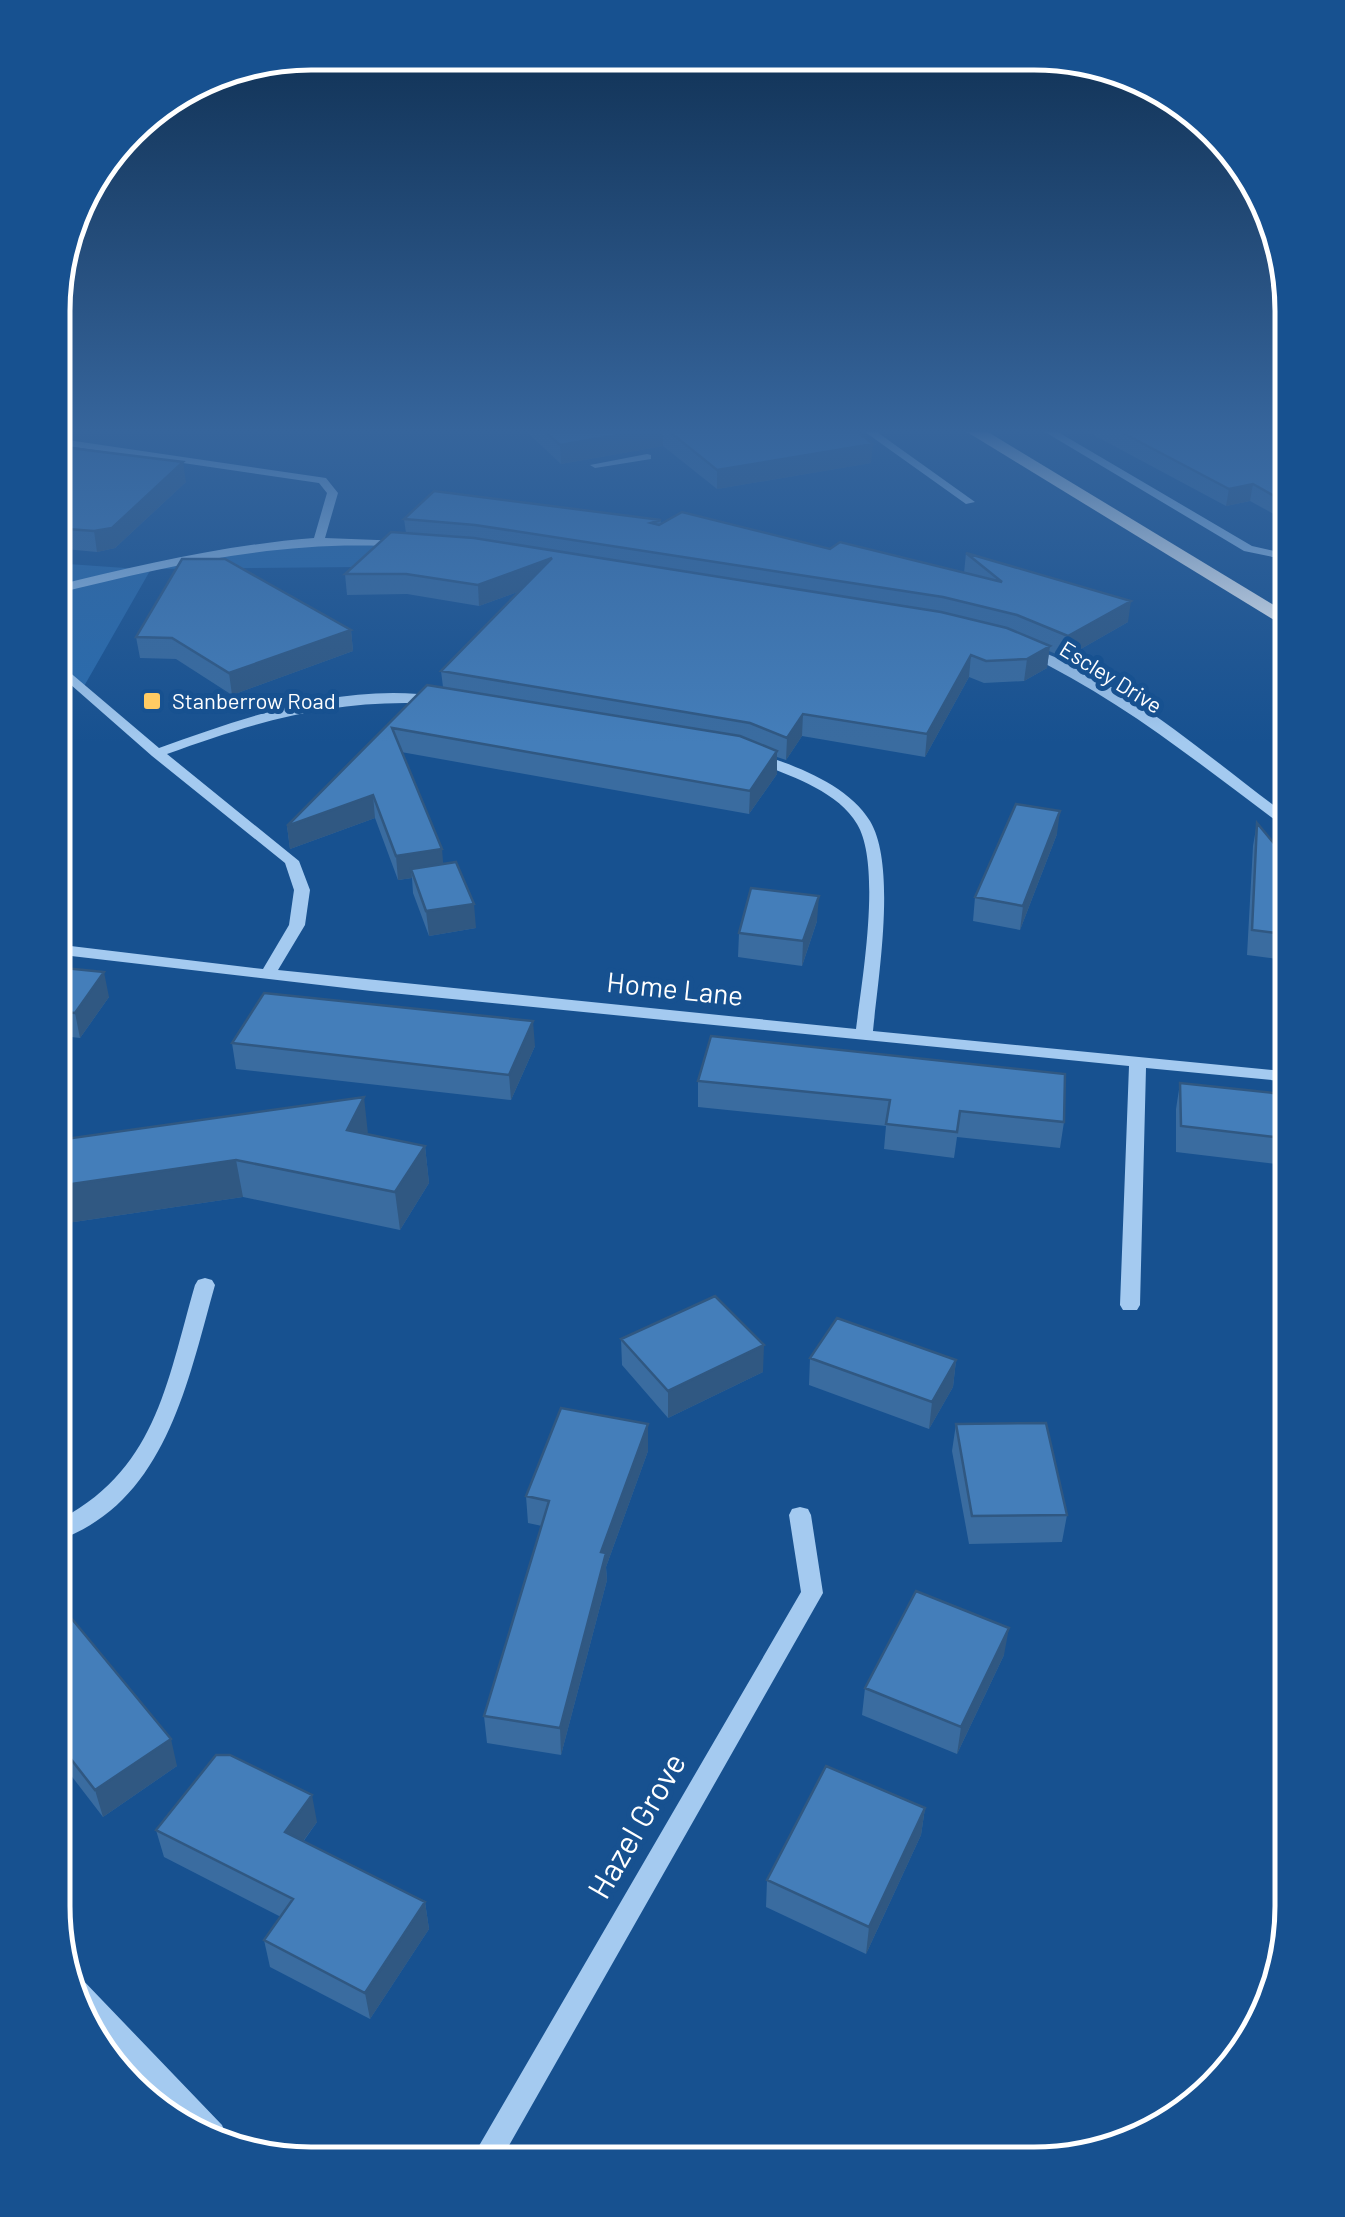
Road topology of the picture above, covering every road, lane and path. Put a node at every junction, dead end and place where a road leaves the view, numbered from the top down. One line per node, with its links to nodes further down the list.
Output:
1 (321, 535): 4 (street)
2 (1144, 535): 8 (highway)
3 (1225, 535): 6 (street)
4 (320, 539): 5 (street); 7 (street)
5 (426, 546)
6 (1275, 554)
7 (70, 586)
8 (1275, 615)
9 (1010, 643): 14 (street, Escley Drive)
10 (70, 677): 13 (street)
11 (460, 702): 13 (street)
12 (744, 752): 17 (street)
13 (157, 753): 16 (street)
14 (1275, 814)
15 (70, 951): 16 (street, Home Lane)
16 (267, 975): 17 (street, Home Lane)
17 (864, 1035): 18 (street, Home Lane)
18 (1138, 1062): 19 (street, Home Lane); 21 (street)
19 (1275, 1074)
20 (205, 1285): 23 (street)
21 (1130, 1305)
22 (800, 1516): 26 (street, Hazel Grove)
23 (70, 1523)
24 (95, 2013): 25 (street)
25 (195, 2118)
26 (491, 2147)

